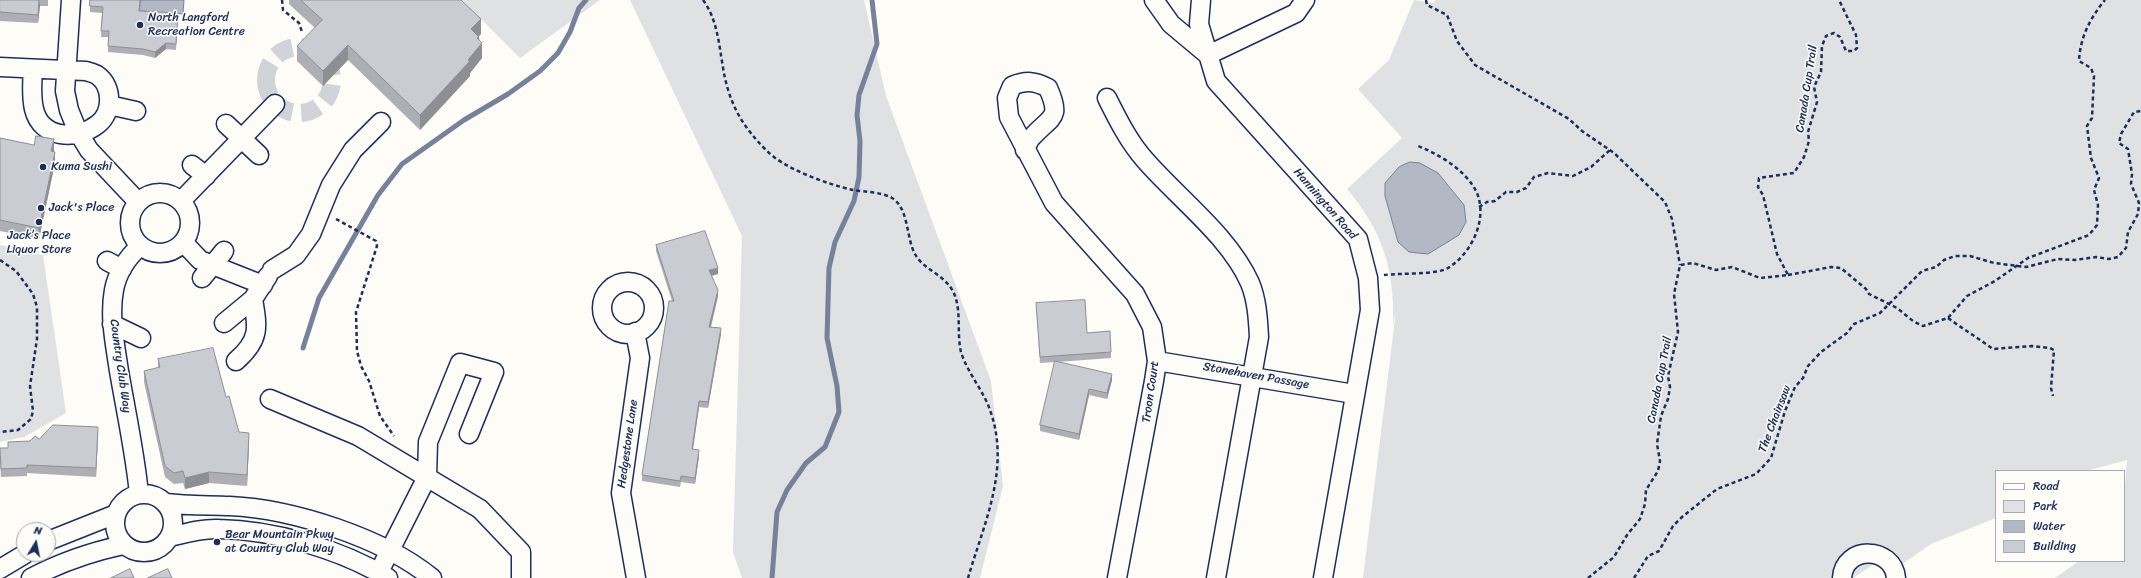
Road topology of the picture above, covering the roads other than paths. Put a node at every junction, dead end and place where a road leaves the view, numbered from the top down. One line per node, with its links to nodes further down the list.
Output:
1 (71, 0): 8 (street)
2 (1154, 0): 5 (street)
3 (1201, 0): 5 (street, Hannington Road)
4 (1305, 0): 5 (street)
5 (1208, 55): 35 (street, Hannington Road)
6 (2, 65): 7 (street)
7 (33, 69): 8 (street); 15 (street)
8 (66, 71): 11 (street); 15 (street)
9 (1107, 98): 34 (street)
10 (275, 104): 16 (street)
11 (109, 105): 12 (street); 15 (street)
12 (136, 111)
13 (381, 122): 27 (street)
14 (226, 124): 16 (street)
15 (78, 132): 21 (street)
16 (242, 138): 18 (street); 20 (street)
17 (1025, 150): 33 (street, Troon Court)
18 (259, 156)
19 (192, 165): 20 (street)
20 (206, 176): 22 (street)
21 (138, 202): 22 (street); 24 (street)
22 (181, 202): 23 (street)
23 (183, 242): 24 (street); 26 (street)
24 (140, 246): 28 (street, Country Club Way)
25 (224, 251): 26 (street)
26 (208, 272): 27 (street)
27 (258, 292): 29 (street); 32 (street)
28 (112, 324): 31 (street); 39 (street, Country Club Way)
29 (224, 324)
30 (635, 332): 52 (street, Hedgestone Lane)
31 (141, 338)
32 (236, 361)
33 (1157, 361): 34 (street, Stonehaven Passage); 53 (street, Troon Court)
34 (1252, 376): 35 (street, Stonehaven Passage); 54 (street)
35 (1354, 394): 55 (street, Hannington Road)
36 (270, 399): 38 (street)
37 (469, 434): 38 (street)
38 (427, 477): 45 (street); 51 (street)
39 (139, 494): 40 (street); 41 (street)
40 (166, 503): 42 (street); 45 (street)
41 (116, 514): 43 (street); 44 (street)
42 (170, 537): 44 (street); 48 (street)
43 (56, 538)
44 (124, 544): 49 (street)
45 (389, 552): 48 (street); 50 (street)
46 (16, 559): 47 (street)
47 (0, 569)
48 (383, 575)
49 (31, 578)
50 (432, 578)
51 (521, 578)
52 (636, 578)
53 (1118, 578)
54 (1216, 578)
55 (1323, 578)
56 (1842, 578): 57 (street)
57 (1896, 578)

